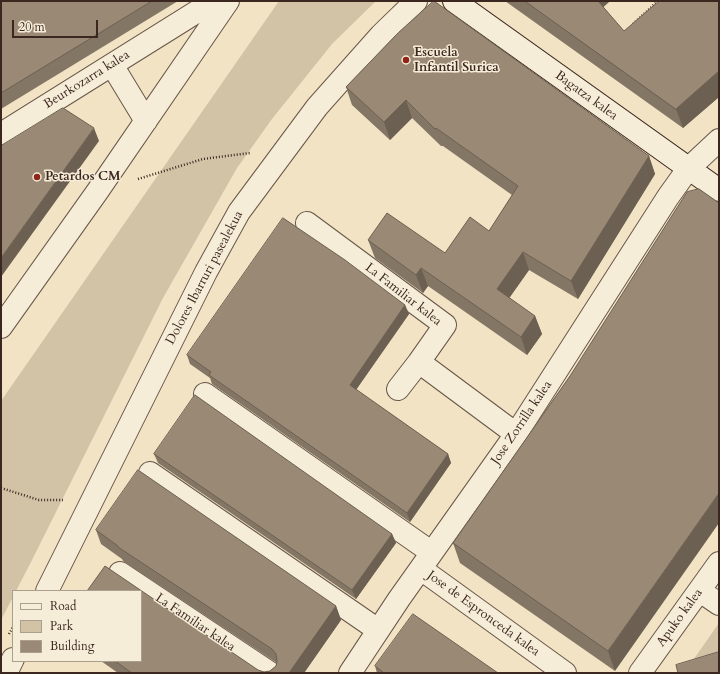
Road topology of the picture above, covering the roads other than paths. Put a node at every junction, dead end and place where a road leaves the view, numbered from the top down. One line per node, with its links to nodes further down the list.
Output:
1 (214, 1): 5 (street, Beurkozarra kalea)
2 (228, 1): 6 (street)
3 (416, 1): 21 (street, Dolores Ibarruri pasealekua)
4 (454, 1): 9 (street, Bagatza kalea)
5 (112, 65): 6 (street); 7 (street, Beurkozarra kalea)
6 (146, 121): 12 (street)
7 (1, 134)
8 (719, 140): 9 (street, Jose Zorrilla kalea)
9 (688, 169): 10 (street, Bagatza kalea); 16 (street, Jose Zorrilla kalea)
10 (719, 190)
11 (308, 223): 13 (street, La Familiar kalea)
12 (1, 327)
13 (418, 362): 14 (street); 16 (street)
14 (398, 389)
15 (205, 394): 18 (street)
16 (516, 434): 18 (street, Jose Zorrilla kalea)
17 (150, 473): 24 (street)
18 (426, 561): 24 (street, Jose Zorrilla kalea); 29 (street, Jose de Espronceda kalea)
19 (719, 563): 22 (street, Apuko kalea)
20 (120, 573): 27 (street, La Familiar kalea)
21 (47, 590)
22 (700, 591): 23 (street); 30 (street, Apuko kalea)
23 (719, 604)
24 (378, 630): 28 (street, Jose Zorrilla kalea)
25 (12, 661): 26 (street)
26 (6, 673)
27 (270, 673)
28 (350, 673)
29 (565, 673)
30 (640, 673)

